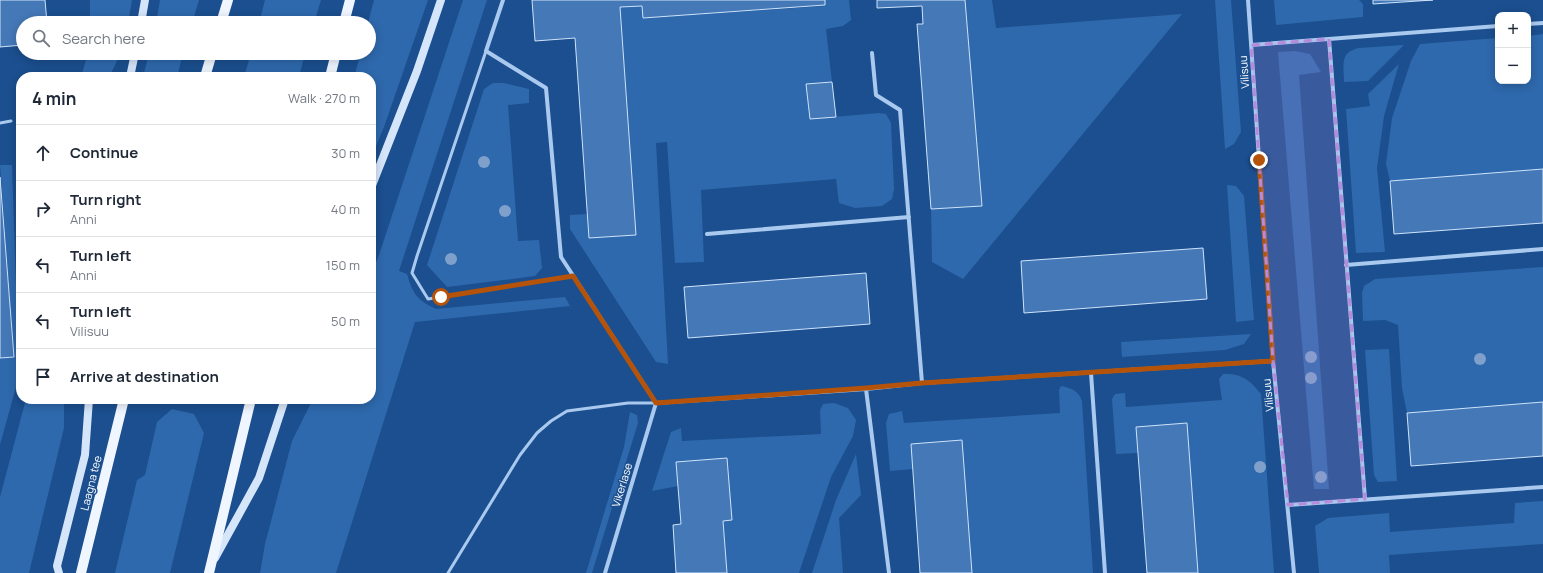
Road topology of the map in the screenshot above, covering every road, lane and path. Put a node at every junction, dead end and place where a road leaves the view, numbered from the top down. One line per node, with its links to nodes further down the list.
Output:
1 (146, 0): 7 (street)
2 (228, 0): 8 (main road)
3 (350, 0): 9 (main road)
4 (441, 0): 25 (street)
5 (503, 0): 15 (street)
6 (1248, 0): 14 (street, Vilisuu)
7 (143, 16)
8 (223, 16)
9 (346, 16)
10 (1543, 23): 11 (street)
11 (1531, 24)
12 (1495, 26): 13 (street)
13 (1329, 39): 14 (street); 29 (street)
14 (1251, 45): 31 (street, Vilisuu)
15 (486, 51): 30 (street); 30 (lane)
16 (872, 53): 26 (street)
17 (134, 60): 20 (street)
18 (210, 60): 21 (main road)
19 (334, 60): 22 (main road)
20 (131, 72)
21 (206, 72)
22 (331, 72)
23 (11, 121): 24 (lane)
24 (0, 123)
25 (376, 175)
26 (909, 216): 27 (street); 33 (street)
27 (707, 234)
28 (1543, 249): 29 (street)
29 (1346, 265): 41 (street)
30 (573, 276): 35 (street)
31 (1273, 361): 32 (street); 42 (street, Vilisuu)
32 (1091, 373): 33 (street); 49 (street)
33 (922, 383): 34 (street)
34 (866, 388): 35 (street); 48 (street)
35 (656, 403): 44 (street, Vikerlase); 47 (lane)
36 (89, 404): 45 (street)
37 (123, 404): 46 (main road, Laagna tee)
38 (250, 404): 43 (main road)
39 (283, 404): 43 (street)
40 (1543, 488): 41 (street)
41 (1365, 499): 42 (street)
42 (1288, 505): 50 (street, Vilisuu)
43 (210, 569)
44 (606, 571)
45 (59, 573)
46 (81, 573)
47 (448, 573)
48 (889, 573)
49 (1105, 573)
50 (1294, 573)

